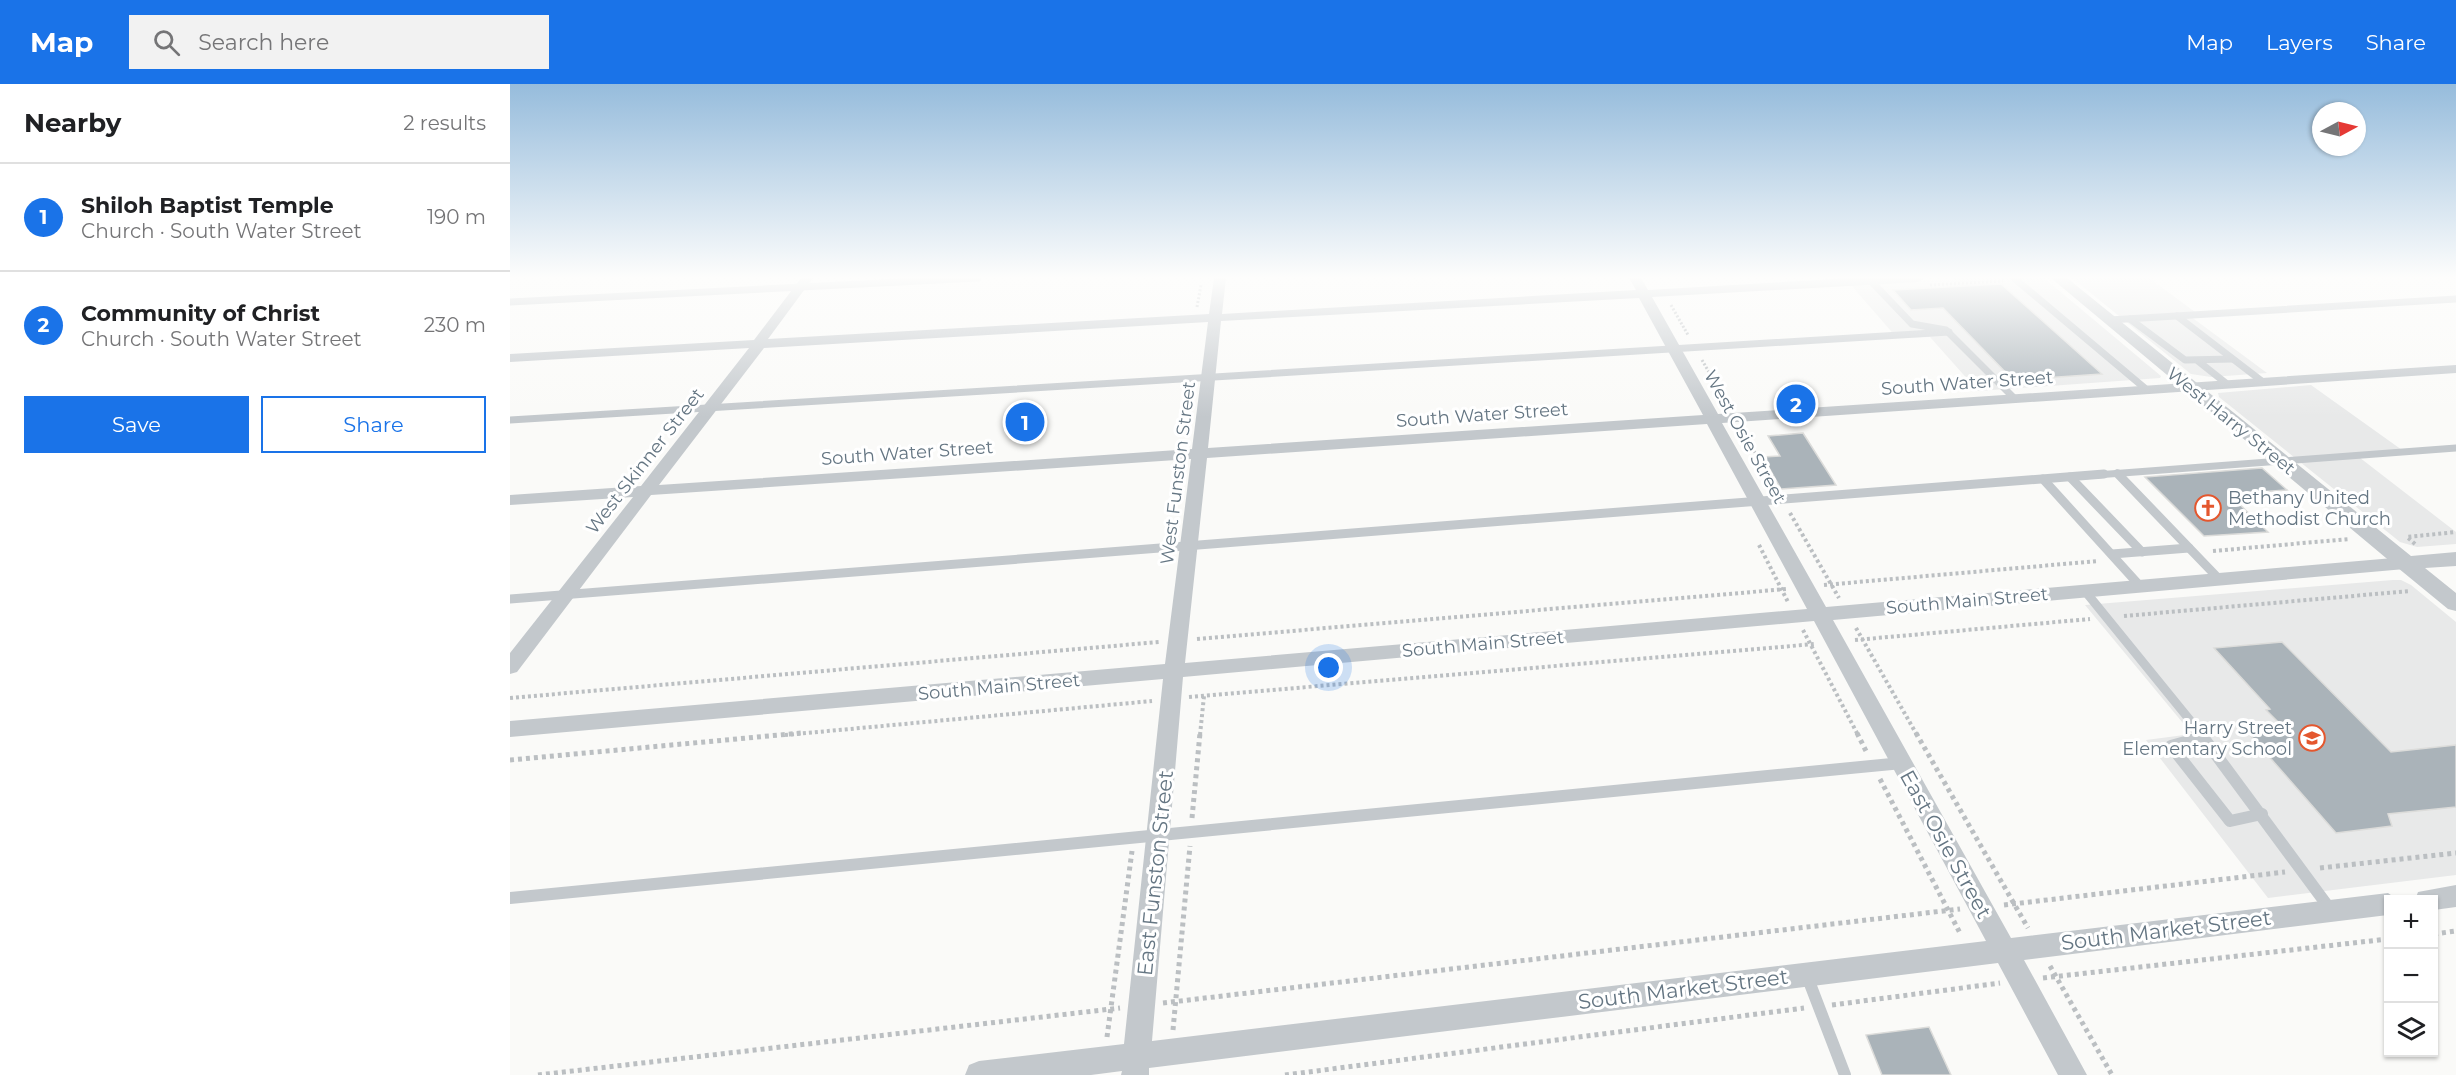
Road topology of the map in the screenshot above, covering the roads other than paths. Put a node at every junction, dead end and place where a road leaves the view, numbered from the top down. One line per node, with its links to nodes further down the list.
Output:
1 (774, 324): 11 (street, West Skinner Street)
2 (1105, 324): 11 (street)
3 (1214, 324): 17 (street, West Funston Street)
4 (1661, 324): 12 (street, West Osie Street)
5 (1913, 324): 10 (lane)
6 (2069, 324): 21 (lane)
7 (2114, 324): 20 (street, West Harry Street)
8 (2137, 324): 15 (lane)
9 (2188, 324): 14 (lane)
10 (1949, 332): 12 (lane); 22 (lane)
11 (759, 344): 13 (street); 23 (street, West Skinner Street)
12 (1674, 349): 17 (lane); 25 (street, West Osie Street)
13 (510, 358)
14 (2232, 359): 15 (lane); 18 (lane)
15 (2198, 361): 19 (lane)
16 (2456, 369): 18 (street, South Water Street)
17 (1209, 379): 23 (lane); 27 (street, West Funston Street)
18 (2263, 382): 19 (street, South Water Street)
19 (2228, 384): 20 (street, South Water Street)
20 (2190, 387): 21 (street, South Water Street); 28 (street, West Harry Street)
21 (2147, 390): 22 (street, South Water Street)
22 (2015, 399): 25 (street, South Water Street)
23 (710, 409): 24 (lane); 32 (street, West Skinner Street)
24 (510, 420)
25 (1713, 420): 27 (street, South Water Street); 34 (street, West Osie Street)
26 (2456, 448): 28 (lane)
27 (1200, 453): 32 (street, South Water Street); 35 (street, West Funston Street)
28 (2281, 461): 29 (lane); 40 (street, West Harry Street)
29 (2117, 473): 30 (lane); 36 (lane)
30 (2070, 477): 31 (lane); 37 (lane)
31 (2043, 479): 34 (lane); 38 (lane)
32 (647, 491): 33 (street, South Water Street); 44 (street, West Skinner Street)
33 (510, 500)
34 (1757, 500): 35 (lane); 47 (street, West Osie Street)
35 (1189, 546): 44 (lane); 49 (street, West Funston Street)
36 (2192, 551): 37 (lane); 41 (lane)
37 (2142, 552): 38 (lane)
38 (2114, 557): 42 (lane)
39 (2456, 559): 40 (street, South Main Street)
40 (2405, 563): 41 (street, South Main Street); 46 (street, West Harry Street)
41 (2219, 579): 42 (street, South Main Street)
42 (2140, 586): 43 (street, South Main Street)
43 (2085, 591): 47 (street, South Main Street); 51 (lane)
44 (566, 594): 45 (lane); 48 (street, West Skinner Street)
45 (510, 598)
46 (2456, 604)
47 (1820, 614): 49 (street, South Main Street); 52 (street, East Osie Street)
48 (510, 667)
49 (1174, 672): 50 (street, South Main Street); 54 (street, East Funston Street)
50 (510, 729)
51 (2204, 737): 53 (lane); 53 (lane)
52 (1902, 763): 54 (lane); 60 (street, East Osie Street)
53 (2262, 814): 59 (lane)
54 (1158, 835): 56 (lane); 62 (street, East Funston Street)
55 (2456, 896): 57 (street)
56 (510, 898)
57 (2438, 898)
58 (2384, 904): 59 (street, South Market Street)
59 (2331, 911): 60 (street, South Market Street)
60 (2004, 950): 61 (street, South Market Street); 65 (street, East Osie Street)
61 (1806, 973): 62 (street, South Market Street); 64 (lane)
62 (1136, 1066): 63 (street, South Market Street)
63 (979, 1075)
64 (1845, 1075)
65 (2073, 1075)

